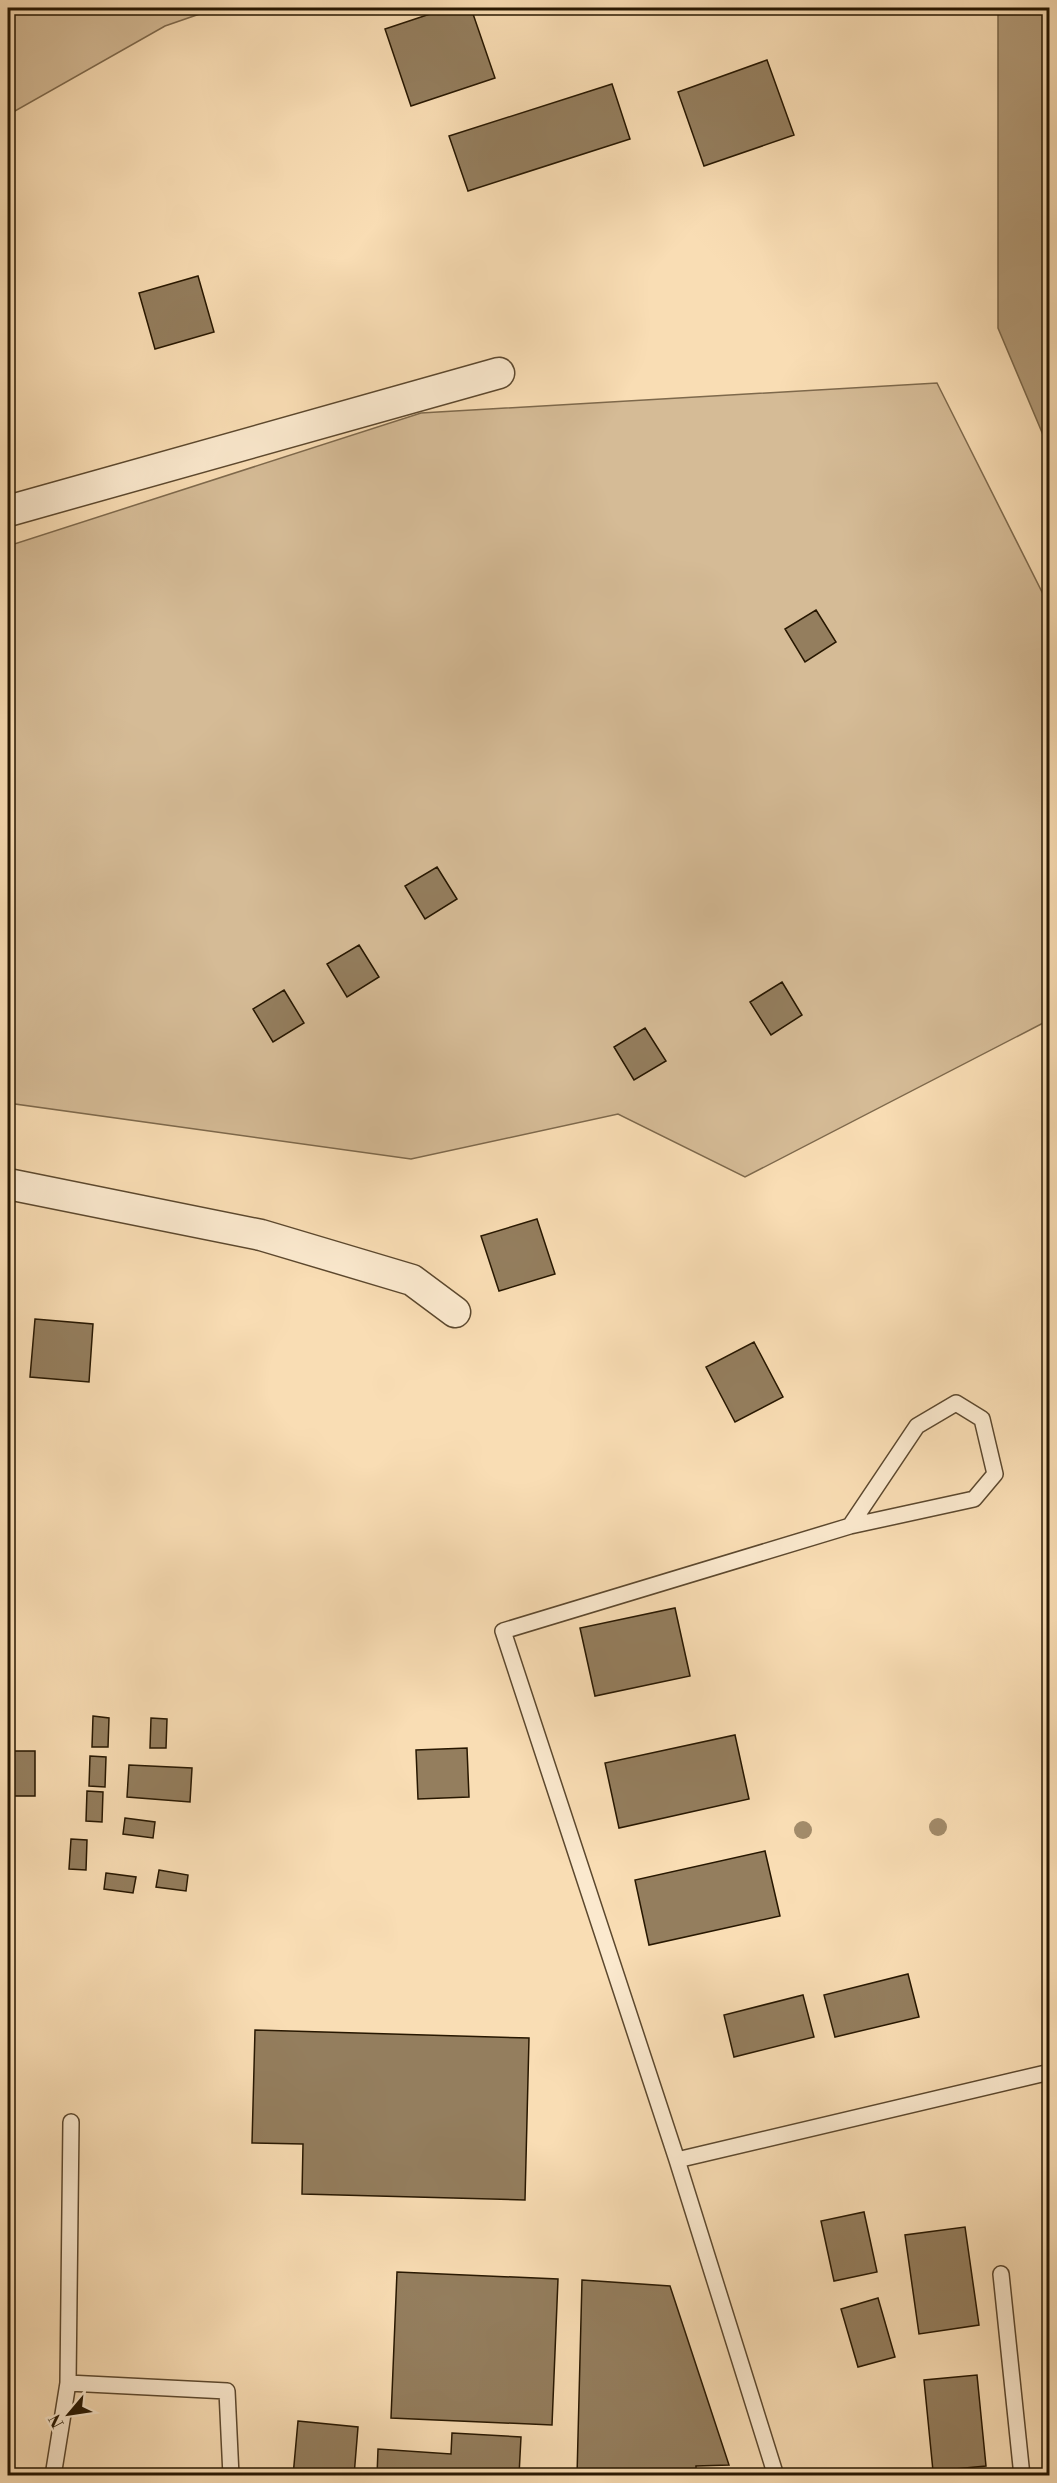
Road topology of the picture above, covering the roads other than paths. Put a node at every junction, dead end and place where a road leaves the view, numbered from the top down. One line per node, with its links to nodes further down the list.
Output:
1 (499, 373): 2 (street)
2 (8, 511)
3 (8, 1184): 4 (street)
4 (455, 1312)
5 (850, 1526): 5 (lane); 8 (lane)
6 (1050, 2072): 8 (lane)
7 (71, 2122): 10 (lane)
8 (677, 2160): 13 (lane)
9 (1001, 2274): 14 (lane)
10 (68, 2383): 11 (lane); 12 (lane)
11 (53, 2475)
12 (231, 2475)
13 (776, 2475)
14 (1022, 2475)

